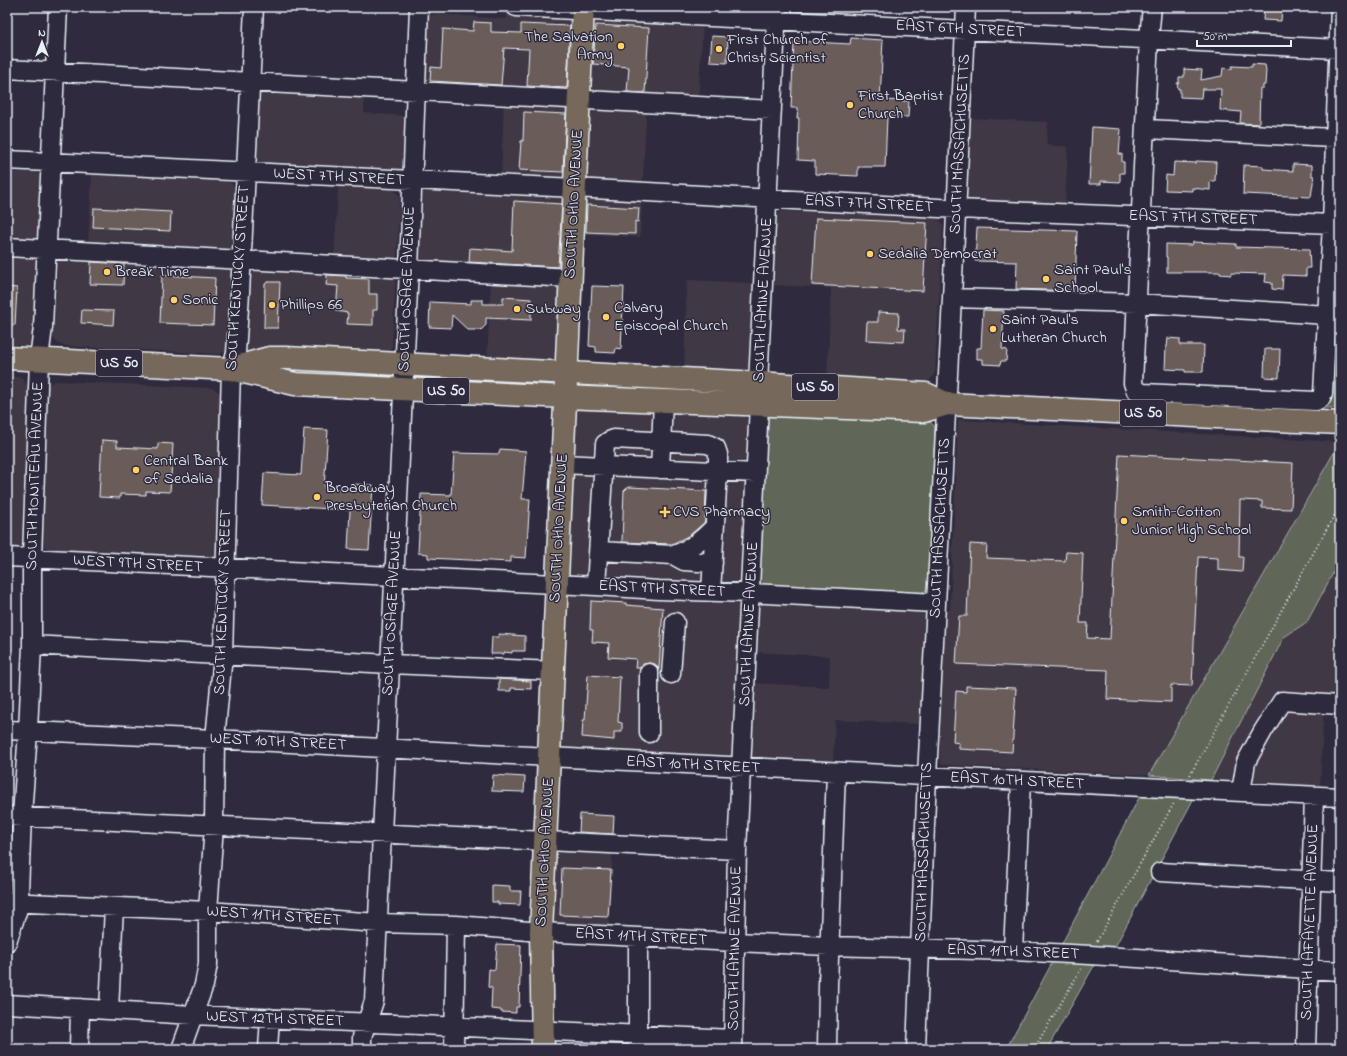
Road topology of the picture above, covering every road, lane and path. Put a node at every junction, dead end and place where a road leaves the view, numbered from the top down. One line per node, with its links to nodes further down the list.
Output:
1 (58, 7): 14 (street, SOUTH MONITEAU AVENUE)
2 (254, 7): 15 (street, SOUTH KENTUCKY STREET)
3 (419, 7): 16 (street, SOUTH OSAGE AVENUE)
4 (516, 7): 8 (street, EAST 6TH STREET)
5 (966, 7): 10 (street, SOUTH MASSACHUSETTS)
6 (1152, 7): 11 (street)
7 (1340, 7): 12 (street)
8 (582, 9): 9 (street, EAST 6TH STREET); 17 (main road, SOUTH OHIO AVENUE)
9 (776, 13): 10 (street, EAST 6TH STREET); 18 (street, SOUTH LAMINE AVENUE)
10 (965, 30): 11 (street, EAST 6TH STREET); 27 (street, SOUTH MASSACHUSETTS)
11 (1149, 38): 12 (street, EAST 6TH STREET); 19 (street)
12 (1338, 48): 20 (street)
13 (7, 70): 14 (street)
14 (55, 72): 15 (street); 22 (street, SOUTH MONITEAU AVENUE)
15 (250, 82): 16 (street); 23 (street, SOUTH KENTUCKY STREET)
16 (415, 92): 17 (street); 24 (street, SOUTH OSAGE AVENUE)
17 (578, 100): 18 (street); 25 (main road, SOUTH OHIO AVENUE)
18 (772, 110): 26 (street, SOUTH LAMINE AVENUE)
19 (1146, 129): 20 (street); 28 (street)
20 (1335, 138): 29 (street)
21 (7, 160): 22 (street, WEST 7TH STREET)
22 (51, 162): 23 (street, WEST 7TH STREET); 31 (street, SOUTH MONITEAU AVENUE)
23 (246, 172): 24 (street, WEST 7TH STREET); 32 (street, SOUTH KENTUCKY STREET)
24 (411, 181): 25 (street, WEST 7TH STREET); 33 (street, SOUTH OSAGE AVENUE)
25 (575, 188): 26 (street, EAST 7TH STREET); 34 (main road, SOUTH OHIO AVENUE)
26 (767, 198): 27 (street, EAST 7TH STREET); 43 (street, SOUTH LAMINE AVENUE)
27 (957, 209): 28 (street, EAST 7TH STREET); 35 (street, SOUTH MASSACHUSETTS)
28 (1142, 216): 29 (street, EAST 7TH STREET); 36 (street)
29 (1332, 224): 37 (street)
30 (7, 247): 31 (street)
31 (47, 249): 32 (street); 39 (street, SOUTH MONITEAU AVENUE)
32 (242, 260): 33 (street); 41 (street, SOUTH KENTUCKY STREET)
33 (409, 269): 34 (street); 40 (street, SOUTH OSAGE AVENUE)
34 (571, 278): 42 (main road, SOUTH OHIO AVENUE)
35 (952, 298): 36 (street); 47 (street, SOUTH MASSACHUSETTS)
36 (1137, 303): 37 (street); 37 (street)
37 (1327, 315)
38 (7, 358): 39 (main road, US 50)
39 (39, 359): 41 (main road, US 50); 61 (street, SOUTH MONITEAU AVENUE)
40 (404, 364): 41 (main road, US 50); 42 (main road, US 50); 44 (street, SOUTH OSAGE AVENUE)
41 (231, 368): 44 (main road, US 50); 63 (street, SOUTH KENTUCKY STREET)
42 (566, 373): 43 (main road, US 50); 45 (main road, SOUTH OHIO AVENUE)
43 (758, 383): 47 (main road, US 50); 48 (street, SOUTH LAMINE AVENUE)
44 (402, 389): 45 (main road, US 50); 64 (street, SOUTH OSAGE AVENUE)
45 (565, 397): 46 (main road, US 50); 51 (main road, SOUTH OHIO AVENUE)
46 (663, 401): 48 (main road, US 50); 50 (street)
47 (947, 404): 48 (main road, US 50); 49 (main road, US 50); 69 (street, SOUTH MASSACHUSETTS)
48 (759, 405): 55 (street, SOUTH LAMINE AVENUE)
49 (1340, 423)
50 (661, 442): 52 (street); 53 (street); 54 (street)
51 (562, 464): 52 (street); 65 (main road, SOUTH OHIO AVENUE)
52 (604, 466): 53 (street); 58 (street)
53 (660, 469): 54 (street)
54 (718, 472): 55 (street); 57 (street)
55 (756, 473): 68 (street, SOUTH LAMINE AVENUE)
56 (1340, 505): 87 (path)
57 (714, 526): 59 (street); 62 (street)
58 (598, 551): 59 (street); 66 (street)
59 (673, 555): 62 (street)
60 (7, 557): 61 (street, WEST 9TH STREET)
61 (32, 558): 63 (street, WEST 9TH STREET); 71 (street, SOUTH MONITEAU AVENUE)
62 (713, 563): 67 (street)
63 (225, 568): 64 (street, WEST 9TH STREET); 72 (street, SOUTH KENTUCKY STREET)
64 (394, 576): 65 (street, WEST 9TH STREET); 73 (street, SOUTH OSAGE AVENUE)
65 (557, 584): 66 (street, EAST 9TH STREET); 74 (main road, SOUTH OHIO AVENUE)
66 (596, 586): 67 (street, EAST 9TH STREET)
67 (711, 592): 68 (street, EAST 9TH STREET)
68 (750, 593): 69 (street, EAST 9TH STREET); 84 (street, SOUTH LAMINE AVENUE)
69 (936, 602): 86 (street, SOUTH MASSACHUSETTS)
70 (674, 622): 76 (street)
71 (32, 645): 72 (street); 79 (street, SOUTH MONITEAU AVENUE)
72 (223, 655): 73 (street); 81 (street, SOUTH KENTUCKY STREET)
73 (390, 664): 74 (street); 82 (street, SOUTH OSAGE AVENUE)
74 (553, 671): 83 (main road, SOUTH OHIO AVENUE)
75 (649, 673): 80 (street)
76 (671, 674)
77 (1340, 705): 89 (street)
78 (7, 730): 79 (street, WEST 10TH STREET)
79 (28, 731): 81 (street, WEST 10TH STREET); 93 (street, SOUTH MONITEAU AVENUE)
80 (649, 733)
81 (215, 739): 82 (street, WEST 10TH STREET); 94 (street, SOUTH KENTUCKY STREET)
82 (386, 748): 83 (street, WEST 10TH STREET); 95 (street, SOUTH OSAGE AVENUE)
83 (549, 757): 84 (street, EAST 10TH STREET); 96 (main road, SOUTH OHIO AVENUE)
84 (742, 767): 85 (street, EAST 10TH STREET); 97 (street, SOUTH LAMINE AVENUE)
85 (836, 772): 86 (street, EAST 10TH STREET); 110 (street)
86 (927, 776): 88 (street, EAST 10TH STREET); 111 (street, SOUTH MASSACHUSETTS)
87 (1188, 779)
88 (1021, 781): 89 (street, EAST 10TH STREET); 112 (street)
89 (1240, 792): 90 (street, EAST 10TH STREET)
90 (1314, 796): 91 (street, EAST 10TH STREET); 99 (street, SOUTH LAFAYETTE AVENUE)
91 (1340, 797)
92 (1175, 803): 113 (path)
93 (14, 816): 94 (street); 101 (street, SOUTH MONITEAU AVENUE)
94 (214, 825): 95 (street); 103 (street, SOUTH KENTUCKY STREET)
95 (382, 833): 96 (street); 104 (street, SOUTH OSAGE AVENUE)
96 (546, 841): 97 (street); 106 (main road, SOUTH OHIO AVENUE)
97 (737, 850): 109 (street, SOUTH LAMINE AVENUE)
98 (1160, 872): 99 (street)
99 (1310, 881): 100 (street); 114 (street, SOUTH LAFAYETTE AVENUE)
100 (1340, 882)
101 (14, 902): 102 (street, WEST 11TH STREET); 108 (street, SOUTH MONITEAU AVENUE)
102 (114, 907): 103 (street, WEST 11TH STREET); 118 (street)
103 (208, 911): 104 (street, WEST 11TH STREET); 119 (street, SOUTH KENTUCKY STREET)
104 (378, 923): 105 (street, WEST 11TH STREET); 121 (street, SOUTH OSAGE AVENUE)
105 (456, 925): 106 (street, WEST 11TH STREET); 122 (street)
106 (541, 932): 107 (street, EAST 11TH STREET); 123 (main road, SOUTH OHIO AVENUE)
107 (638, 937): 109 (street, EAST 11TH STREET); 124 (street)
108 (7, 942)
109 (735, 942): 110 (street, EAST 11TH STREET); 125 (street, SOUTH LAMINE AVENUE)
110 (829, 946): 111 (street, EAST 11TH STREET); 131 (street)
111 (920, 949): 112 (street, EAST 11TH STREET); 132 (street, SOUTH MASSACHUSETTS)
112 (1013, 951): 113 (street, EAST 11TH STREET)
113 (1090, 955): 114 (street, EAST 11TH STREET); 133 (path)
114 (1308, 970): 115 (street, EAST 11TH STREET); 134 (street, SOUTH LAFAYETTE AVENUE)
115 (1340, 971)
116 (7, 1004): 117 (street, WEST 12TH STREET)
117 (80, 1008): 118 (street, WEST 12TH STREET); 126 (street)
118 (109, 1010): 119 (street, WEST 12TH STREET)
119 (193, 1015): 120 (street, WEST 12TH STREET); 127 (street, SOUTH KENTUCKY STREET)
120 (270, 1018): 121 (street, WEST 12TH STREET); 128 (street)
121 (368, 1022): 122 (street, WEST 12TH STREET); 129 (street, SOUTH OSAGE AVENUE)
122 (455, 1027): 123 (street, WEST 12TH STREET); 130 (street)
123 (542, 1040): 124 (street, WEST 12TH STREET)
124 (638, 1042): 125 (street, WEST 12TH STREET)
125 (733, 1044)
126 (79, 1049)
127 (181, 1049)
128 (268, 1049)
129 (362, 1049)
130 (454, 1049)
131 (827, 1049)
132 (916, 1049)
133 (1034, 1049)
134 (1306, 1049)

